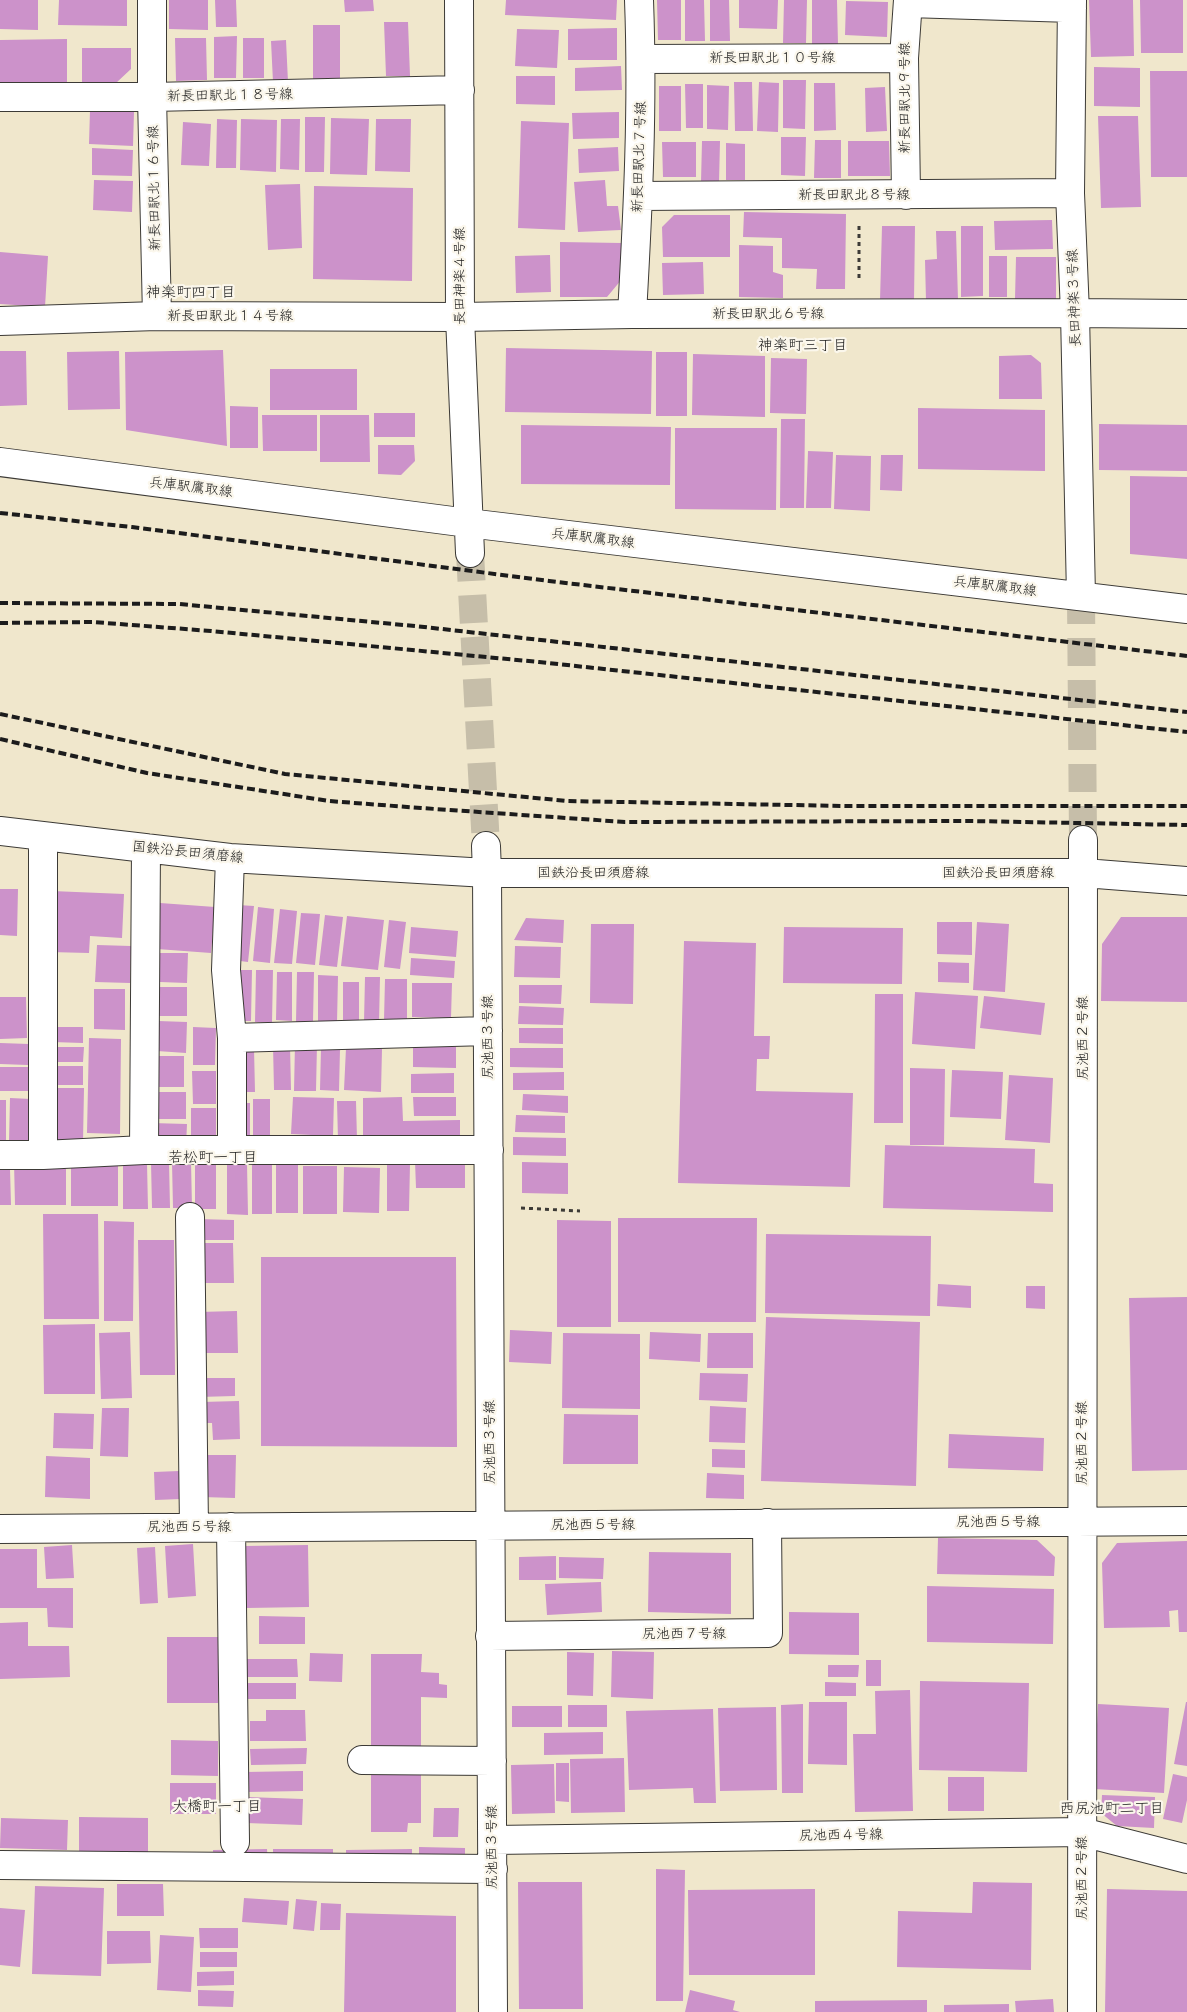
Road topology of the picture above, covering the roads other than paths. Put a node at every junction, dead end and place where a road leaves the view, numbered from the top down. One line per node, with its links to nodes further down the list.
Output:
1 (152, 0): 10 (street, 新長田駅北１６号線)
2 (459, 0): 8 (street, 長田神楽４号線)
3 (639, 0): 6 (street, 新長田駅北７号線)
4 (908, 2): 5 (street); 7 (street, 新長田駅北９号線)
5 (1072, 4): 11 (street, 長田神楽３号線)
6 (641, 58): 7 (street, 新長田駅北１０号線); 13 (street, 新長田駅北７号線)
7 (904, 58): 12 (street, 新長田駅北９号線)
8 (460, 90): 10 (street, 新長田駅北１８号線); 18 (street, 長田神楽４号線)
9 (0, 97): 10 (street, 新長田駅北１８号線)
10 (152, 97): 17 (street, 新長田駅北１６号線)
11 (1070, 193): 12 (street, 新長田駅北８号線); 14 (street, 長田神楽３号線)
12 (906, 195): 13 (street, 新長田駅北８号線)
13 (638, 196): 15 (street, 新長田駅北７号線)
14 (1075, 313): 15 (street, 新長田駅北６号線); 16 (street, 新長田駅北６号線); 23 (street, 長田神楽３号線)
15 (632, 314): 18 (street, 新長田駅北６号線)
16 (1187, 314)
17 (157, 316): 18 (street, 新長田駅北１４号線); 19 (street, 新長田駅北１４号線)
18 (460, 318): 21 (street, 長田神楽４号線)
19 (0, 321)
20 (0, 462): 21 (street, 兵庫駅鷹取線)
21 (468, 522): 22 (street, 長田神楽４号線); 23 (street, 兵庫駅鷹取線)
22 (470, 553)
23 (1081, 596): 24 (street, 兵庫駅鷹取線)
24 (1187, 608)
25 (0, 831): 26 (street, 国鉄沿長田須磨線)
26 (44, 836): 29 (street, 国鉄沿長田須磨線); 40 (street)
27 (1083, 840): 32 (street)
28 (486, 846): 31 (street)
29 (146, 848): 30 (street, 国鉄沿長田須磨線); 36 (street)
30 (230, 858): 31 (street, 国鉄沿長田須磨線); 35 (street)
31 (487, 873): 32 (street, 国鉄沿長田須磨線); 34 (street, 尻池西３号線)
32 (1084, 873): 33 (street, 国鉄沿長田須磨線); 42 (street, 尻池西２号線)
33 (1187, 881)
34 (488, 1030): 35 (street); 38 (street, 尻池西３号線)
35 (232, 1038): 37 (street)
36 (144, 1150): 37 (street); 40 (street)
37 (232, 1150): 38 (street)
38 (489, 1150): 45 (street, 尻池西３号線)
39 (0, 1155): 40 (street)
40 (43, 1155)
41 (190, 1217): 46 (street)
42 (1081, 1521): 43 (street, 尻池西５号線); 44 (street, 尻池西５号線); 52 (street, 尻池西２号線)
43 (1187, 1521)
44 (767, 1523): 45 (street, 尻池西５号線); 49 (street, 尻池西７号線)
45 (490, 1525): 47 (street, 尻池西５号線); 49 (street, 尻池西３号線)
46 (194, 1527): 47 (street, 尻池西５号線); 48 (street, 尻池西５号線)
47 (231, 1527): 54 (street)
48 (0, 1528)
49 (490, 1636): 51 (street, 尻池西３号線)
50 (362, 1760): 51 (street)
51 (492, 1761): 53 (street, 尻池西３号線)
52 (1082, 1832): 53 (street, 尻池西４号線); 55 (street, 尻池西４号線); 59 (street, 尻池西２号線)
53 (492, 1840): 57 (street, 尻池西３号線)
54 (235, 1842)
55 (1187, 1859)
56 (0, 1865): 57 (street)
57 (493, 1869): 58 (street, 尻池西３号線)
58 (493, 2012)
59 (1082, 2012)

